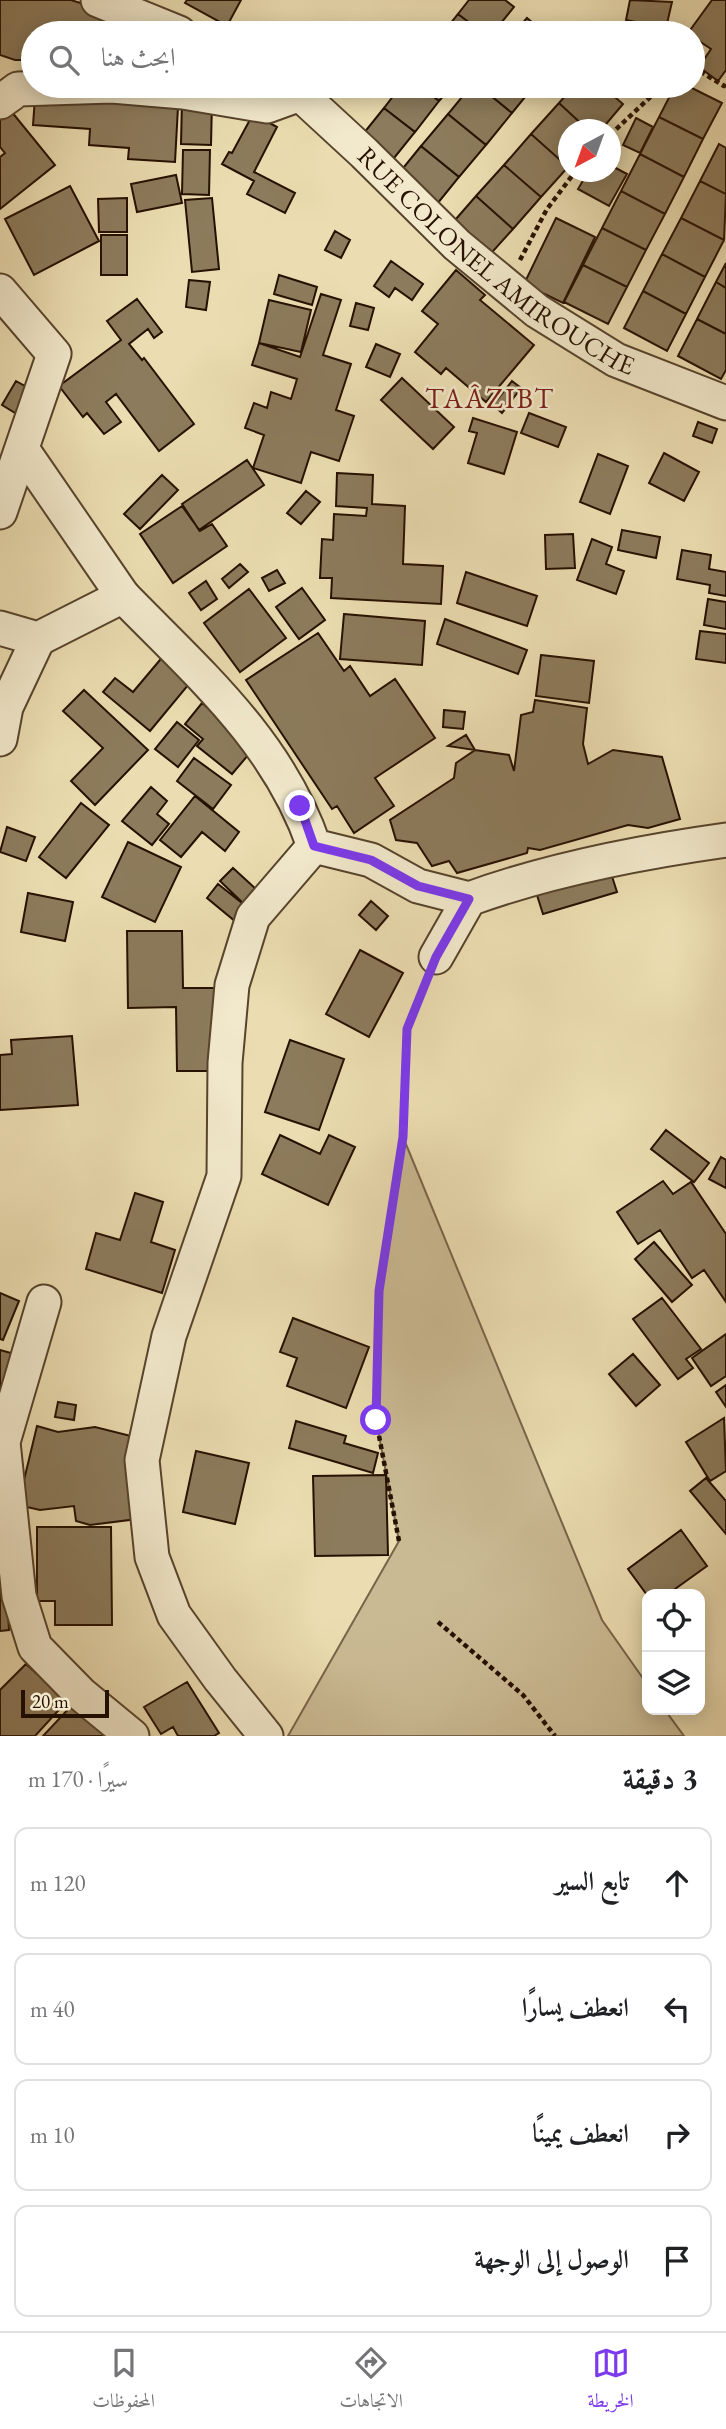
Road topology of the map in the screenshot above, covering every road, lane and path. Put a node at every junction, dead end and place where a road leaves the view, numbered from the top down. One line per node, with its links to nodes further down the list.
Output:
1 (98, 0): 2 (street)
2 (150, 21)
3 (705, 74): 4 (path)
4 (726, 82)
5 (21, 89): 10 (street)
6 (219, 98): 7 (street)
7 (280, 98)
8 (301, 98): 13 (street, RUE COLONEL AMIROUCHE)
9 (650, 98): 11 (path)
10 (0, 102)
11 (621, 125)
12 (567, 182): 13 (path)
13 (507, 286): 15 (street, RUE COLONEL AMIROUCHE)
14 (0, 291): 16 (street)
15 (726, 402)
16 (22, 449): 17 (street); 18 (street)
17 (0, 512)
18 (123, 596): 20 (street); 23 (street)
19 (0, 628): 20 (street)
20 (38, 639): 21 (street)
21 (0, 739)
22 (726, 840): 24 (street)
23 (314, 846): 24 (street); 30 (street)
24 (469, 899): 25 (street)
25 (436, 957): 27 (path)
26 (44, 1302): 29 (street)
27 (399, 1541)
28 (438, 1622): 31 (path)
29 (132, 1736)
30 (266, 1736)
31 (555, 1736)

